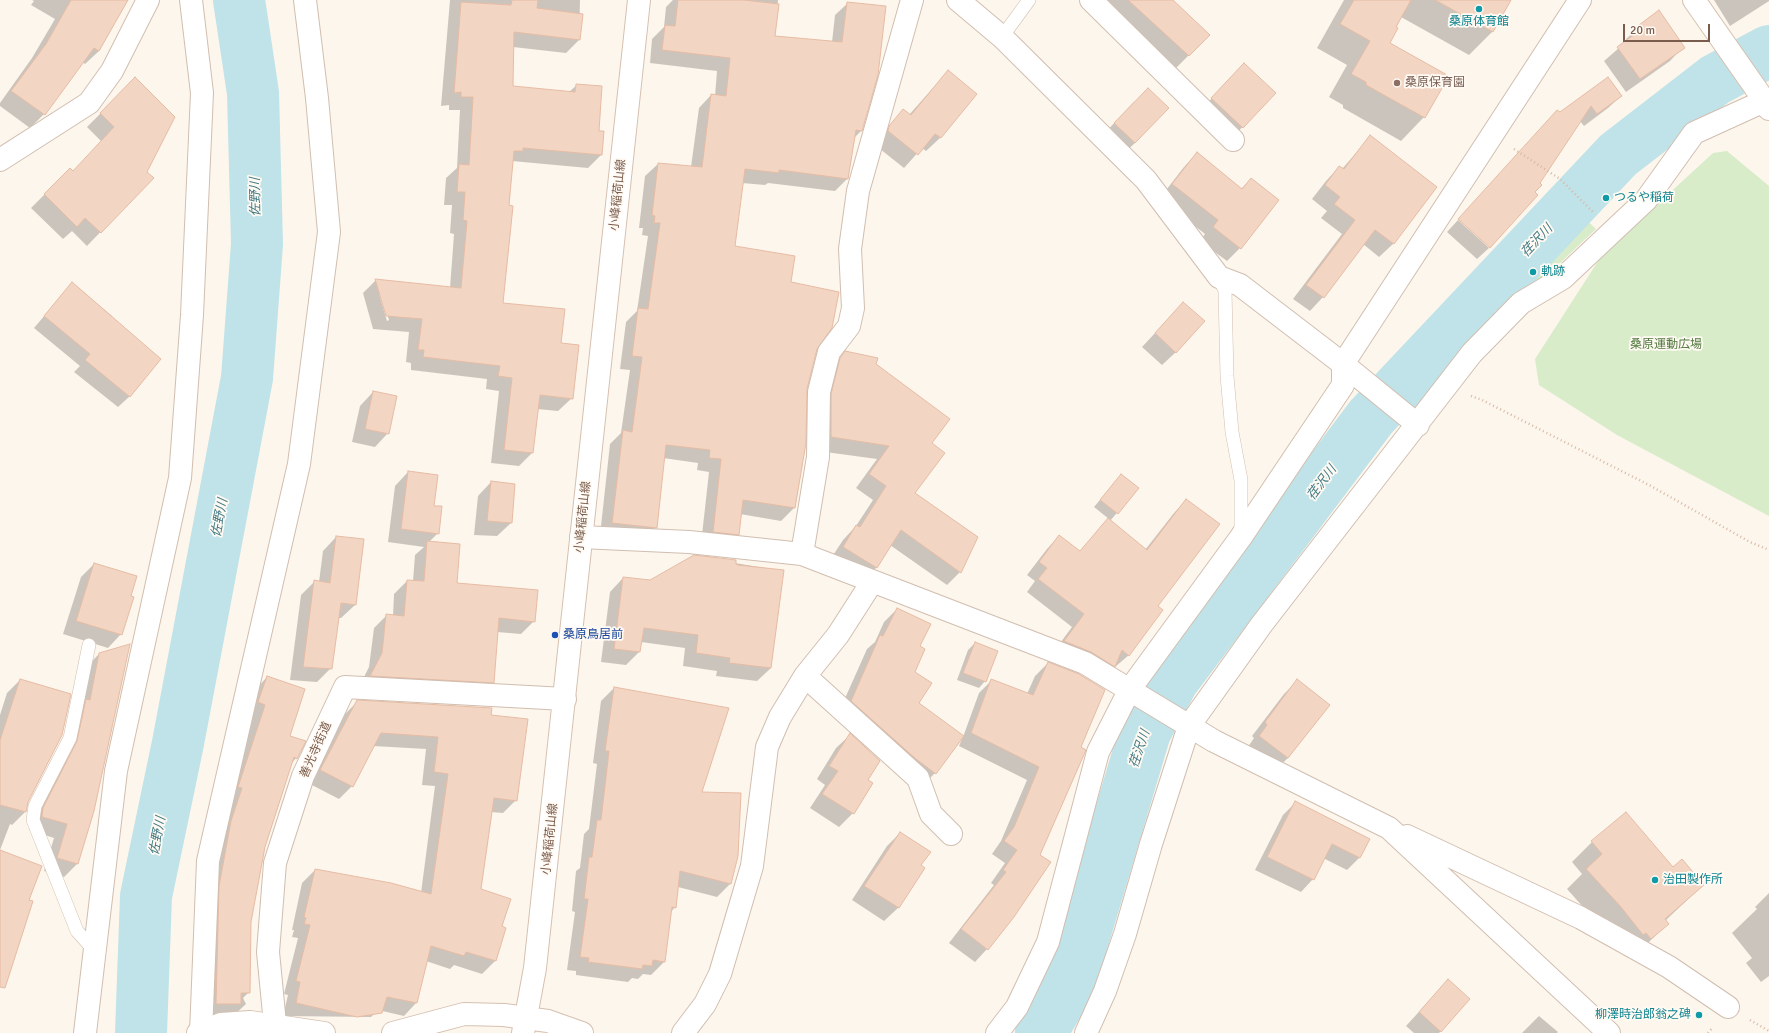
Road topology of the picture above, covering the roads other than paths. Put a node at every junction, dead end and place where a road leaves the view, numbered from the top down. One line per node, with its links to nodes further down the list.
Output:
1 (148, 0): 14 (street)
2 (191, 0): 29 (street)
3 (305, 0): 34 (street)
4 (639, 0): 18 (street, 小峰稲荷山線)
5 (912, 0): 20 (street)
6 (958, 0): 11 (street)
7 (1029, 0): 11 (lane)
8 (1090, 0): 13 (street)
9 (1580, 0): 16 (street)
10 (1694, 0): 12 (street)
11 (1002, 37): 15 (street)
12 (1764, 101): 17 (street)
13 (1233, 140)
14 (0, 160)
15 (1219, 277): 16 (street); 19 (lane)
16 (1351, 370): 17 (street); 19 (street)
17 (1414, 421): 26 (street)
18 (581, 537): 20 (street); 25 (street, 小峰稲荷山線)
19 (1241, 537): 24 (street)
20 (802, 554): 21 (street)
21 (872, 582): 23 (street); 24 (street)
22 (89, 645): 29 (lane)
23 (805, 676): 28 (street); 38 (street)
24 (1132, 691): 26 (street); 39 (street)
25 (565, 699): 31 (street, 小峰稲荷山線); 32 (street, 善光寺街道)
26 (1185, 723): 27 (street); 40 (street)
27 (1389, 828): 30 (street); 41 (street)
28 (951, 834)
29 (94, 950): 33 (street)
30 (1728, 1007)
31 (524, 1026): 36 (street); 37 (street)
32 (277, 1028): 34 (street); 35 (street)
33 (85, 1033)
34 (200, 1033)
35 (324, 1033)
36 (393, 1033)
37 (582, 1033)
38 (683, 1033)
39 (997, 1033)
40 (1086, 1033)
41 (1609, 1033)

